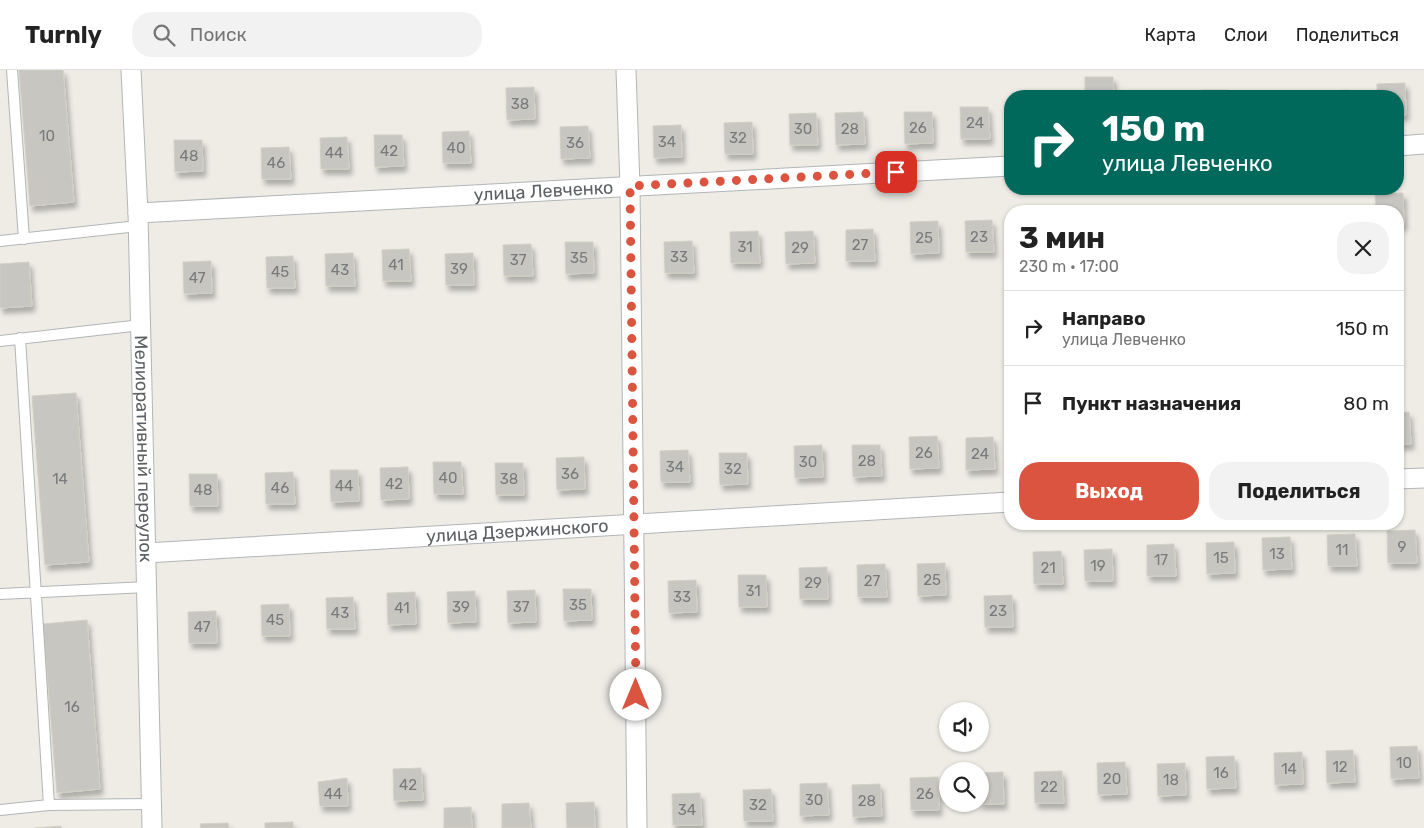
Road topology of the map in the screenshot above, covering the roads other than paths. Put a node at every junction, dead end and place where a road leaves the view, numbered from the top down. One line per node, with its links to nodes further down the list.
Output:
1 (12, 70): 9 (lane)
2 (131, 70): 8 (street, Мелиоративный переулок)
3 (626, 70): 7 (street)
4 (1424, 144): 5 (street)
5 (1404, 146)
6 (1004, 166): 7 (street, улица Левченко)
7 (630, 186): 8 (street, улица Левченко); 17 (street)
8 (138, 220): 9 (lane); 11 (street, Мелиоративный переулок)
9 (24, 238): 10 (lane)
10 (0, 241)
11 (140, 325): 12 (lane); 18 (street, Мелиоративный переулок)
12 (20, 338): 13 (lane); 20 (lane)
13 (0, 340)
14 (1424, 478): 15 (street)
15 (1404, 479)
16 (1004, 502): 17 (street, улица Дзержинского)
17 (635, 524): 18 (street, улица Дзержинского); 26 (street)
18 (146, 553): 19 (street, Мелиоративный переулок)
19 (147, 587): 20 (lane); 22 (street, Мелиоративный переулок)
20 (37, 592): 21 (lane); 23 (lane)
21 (0, 594)
22 (152, 804): 23 (lane); 25 (street, Мелиоративный переулок)
23 (49, 805): 24 (lane)
24 (0, 810)
25 (152, 828)
26 (637, 828)

